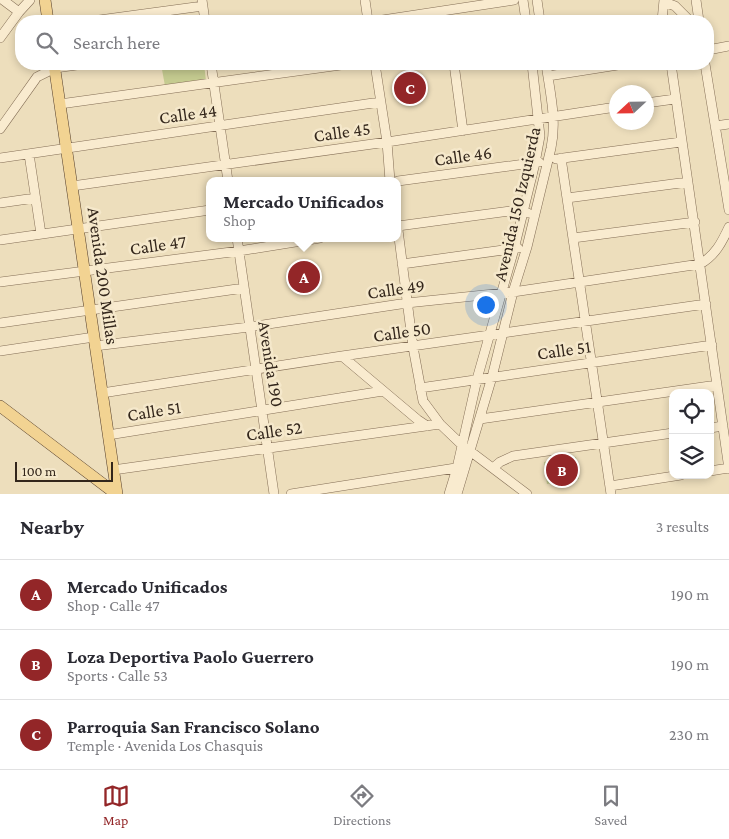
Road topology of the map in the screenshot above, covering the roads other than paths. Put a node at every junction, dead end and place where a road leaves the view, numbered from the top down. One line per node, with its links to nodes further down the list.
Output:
1 (3, 0): 12 (street)
2 (30, 0): 12 (street)
3 (45, 0): 14 (main road)
4 (365, 0): 16 (street)
5 (514, 0): 11 (street)
6 (523, 0): 19 (street)
7 (537, 0): 20 (street)
8 (696, 0): 23 (street)
9 (664, 1): 21 (street); 22 (street)
10 (202, 3): 15 (street)
11 (447, 11): 17 (street); 18 (street)
12 (19, 12): 13 (street)
13 (17, 15)
14 (47, 15)
15 (129, 15)
16 (367, 15)
17 (419, 15)
18 (447, 15)
19 (525, 15)
20 (539, 15)
21 (663, 15)
22 (684, 15)
23 (698, 15)
24 (15, 17): 25 (street)
25 (0, 38)
26 (729, 46): 27 (street)
27 (714, 49)
28 (48, 70): 51 (street)
29 (55, 70): 44 (main road, Avenida 200 Millas)
30 (212, 70): 40 (street)
31 (303, 70): 40 (street)
32 (376, 70): 42 (street)
33 (455, 70): 52 (street)
34 (533, 70): 47 (street, Avenida 150 Izquierda)
35 (547, 70): 39 (street, Avenida 150 Izquierda)
36 (586, 70): 39 (street)
37 (671, 70): 41 (street)
38 (706, 70): 50 (street)
39 (548, 76): 46 (street, Avenida 150 Izquierda)
40 (214, 82): 44 (street); 49 (street)
41 (674, 99): 43 (street); 54 (street)
42 (380, 102): 49 (street, Calle 44); 53 (street)
43 (654, 102)
44 (60, 104): 55 (main road, Avenida 200 Millas)
45 (609, 109): 46 (street, Calle 45)
46 (554, 117): 47 (street, Calle 45); 59 (street, Avenida 150 Izquierda)
47 (539, 119): 52 (street, Calle 45); 60 (street, Avenida 150 Izquierda)
48 (729, 124): 50 (street)
49 (220, 125): 55 (street, Calle 44); 61 (street)
50 (715, 126): 70 (street)
51 (0, 129)
52 (463, 131): 53 (street, Calle 45)
53 (386, 142): 61 (street, Calle 45); 63 (street)
54 (681, 142): 58 (street, Calle 46); 65 (street)
55 (66, 148): 56 (street, Calle 44); 66 (main road, Avenida 200 Millas)
56 (29, 154): 57 (street, Calle 44); 67 (street)
57 (0, 158)
58 (561, 158): 59 (street, Calle 46); 68 (street)
59 (548, 161): 60 (street, Calle 46); 73 (street, Avenida 150 Izquierda)
60 (536, 163): 64 (street, Calle 46); 72 (street, Avenida 150 Izquierda)
61 (226, 165): 62 (street); 66 (street, Calle 45)
62 (228, 177)
63 (390, 177)
64 (401, 181)
65 (688, 182): 68 (street); 74 (street)
66 (72, 186): 77 (main road, Avenida 200 Millas)
67 (35, 198): 69 (street); 78 (street)
68 (567, 198): 79 (street)
69 (0, 203)
70 (729, 210)
71 (206, 211): 77 (street)
72 (523, 212): 73 (street); 75 (street); 85 (street, Avenida 150 Izquierda)
73 (535, 215): 84 (street, Avenida 150 Izquierda)
74 (695, 222): 79 (street); 88 (street)
75 (401, 226)
76 (729, 227): 88 (street)
77 (78, 229): 78 (street); 89 (main road, Avenida 200 Millas)
78 (41, 234): 80 (street)
79 (573, 238): 91 (street)
80 (0, 240)
81 (238, 242): 86 (street, Avenida 190)
82 (295, 242): 86 (street, Calle 47)
83 (399, 242): 87 (street)
84 (527, 247): 85 (street); 93 (street, Avenida 150 Izquierda)
85 (514, 249): 87 (street); 94 (street, Avenida 150 Izquierda)
86 (239, 251): 89 (street, Calle 47); 92 (street, Avenida 190)
87 (402, 264): 95 (street)
88 (700, 264): 91 (street, Calle 49); 96 (street)
89 (84, 272): 90 (street, Calle 47); 97 (main road, Avenida 200 Millas)
90 (0, 282)
91 (579, 282): 93 (street, Calle 49); 98 (street)
92 (244, 288): 97 (street); 100 (street, Avenida 190)
93 (513, 292): 94 (street, Calle 49); 101 (street, Avenida 150 Izquierda)
94 (501, 293): 95 (street, Calle 49); 102 (street, Avenida 150 Izquierda)
95 (408, 303): 100 (street, Calle 49); 105 (street)
96 (706, 304): 98 (street, Calle 50); 104 (street)
97 (90, 310): 99 (street); 103 (main road, Avenida 200 Millas)
98 (585, 321): 101 (street, Calle 50); 108 (street)
99 (0, 323)
100 (249, 327): 103 (street, Calle 49); 109 (street, Avenida 190)
101 (503, 333): 102 (street, Calle 50); 110 (street, Avenida 150 Izquierda)
102 (490, 335): 105 (street, Calle 50); 111 (street, Avenida 150 Izquierda)
103 (94, 341): 106 (street, Calle 49); 115 (main road, Avenida 200 Millas)
104 (712, 345): 108 (street, Calle 51); 112 (street)
105 (413, 347): 107 (street, Calle 50); 113 (street)
106 (0, 351)
107 (342, 356): 109 (street, Calle 50); 114 (street)
108 (591, 362): 110 (street, Calle 51); 116 (street)
109 (256, 370): 115 (street, Calle 50); 118 (street, Avenida 190)
110 (492, 377): 111 (street, Calle 51); 119 (street, Avenida 150 Izquierda)
111 (477, 379): 113 (street, Calle 51); 126 (street, Avenida 150 Izquierda)
112 (717, 385): 116 (street); 122 (street)
113 (420, 388): 120 (street)
114 (383, 390): 118 (street, Calle 51); 121 (street)
115 (102, 393): 125 (main road, Avenida 200 Millas)
116 (597, 403): 119 (street); 127 (street)
117 (0, 406): 137 (main road)
118 (262, 410): 125 (street, Calle 51); 128 (street, Avenida 190)
119 (480, 419): 129 (street, Avenida 150 Izquierda)
120 (440, 424): 121 (street, Calle 52); 126 (street)
121 (427, 426): 128 (street, Calle 52)
122 (723, 426): 123 (street); 132 (street)
123 (714, 427)
124 (669, 434): 127 (street)
125 (108, 435): 133 (main road, Avenida 200 Millas)
126 (462, 444): 129 (street); 130 (street, Avenida 150 Izquierda)
127 (602, 444): 131 (street); 136 (street)
128 (268, 449): 133 (street, Calle 52); 138 (street, Avenida 190)
129 (469, 451): 130 (street, Avenida 150 Izquierda); 131 (street)
130 (461, 467): 139 (street); 140 (street, Avenida 150 Izquierda); 141 (street, Avenida 150 Izquierda)
131 (493, 468): 142 (street)
132 (729, 469): 134 (street)
133 (113, 470): 137 (main road, Avenida 200 Millas)
134 (714, 471)
135 (669, 478): 136 (street)
136 (610, 490)
137 (116, 494)
138 (274, 494)
139 (291, 494)
140 (449, 494)
141 (457, 494)
142 (527, 494)

